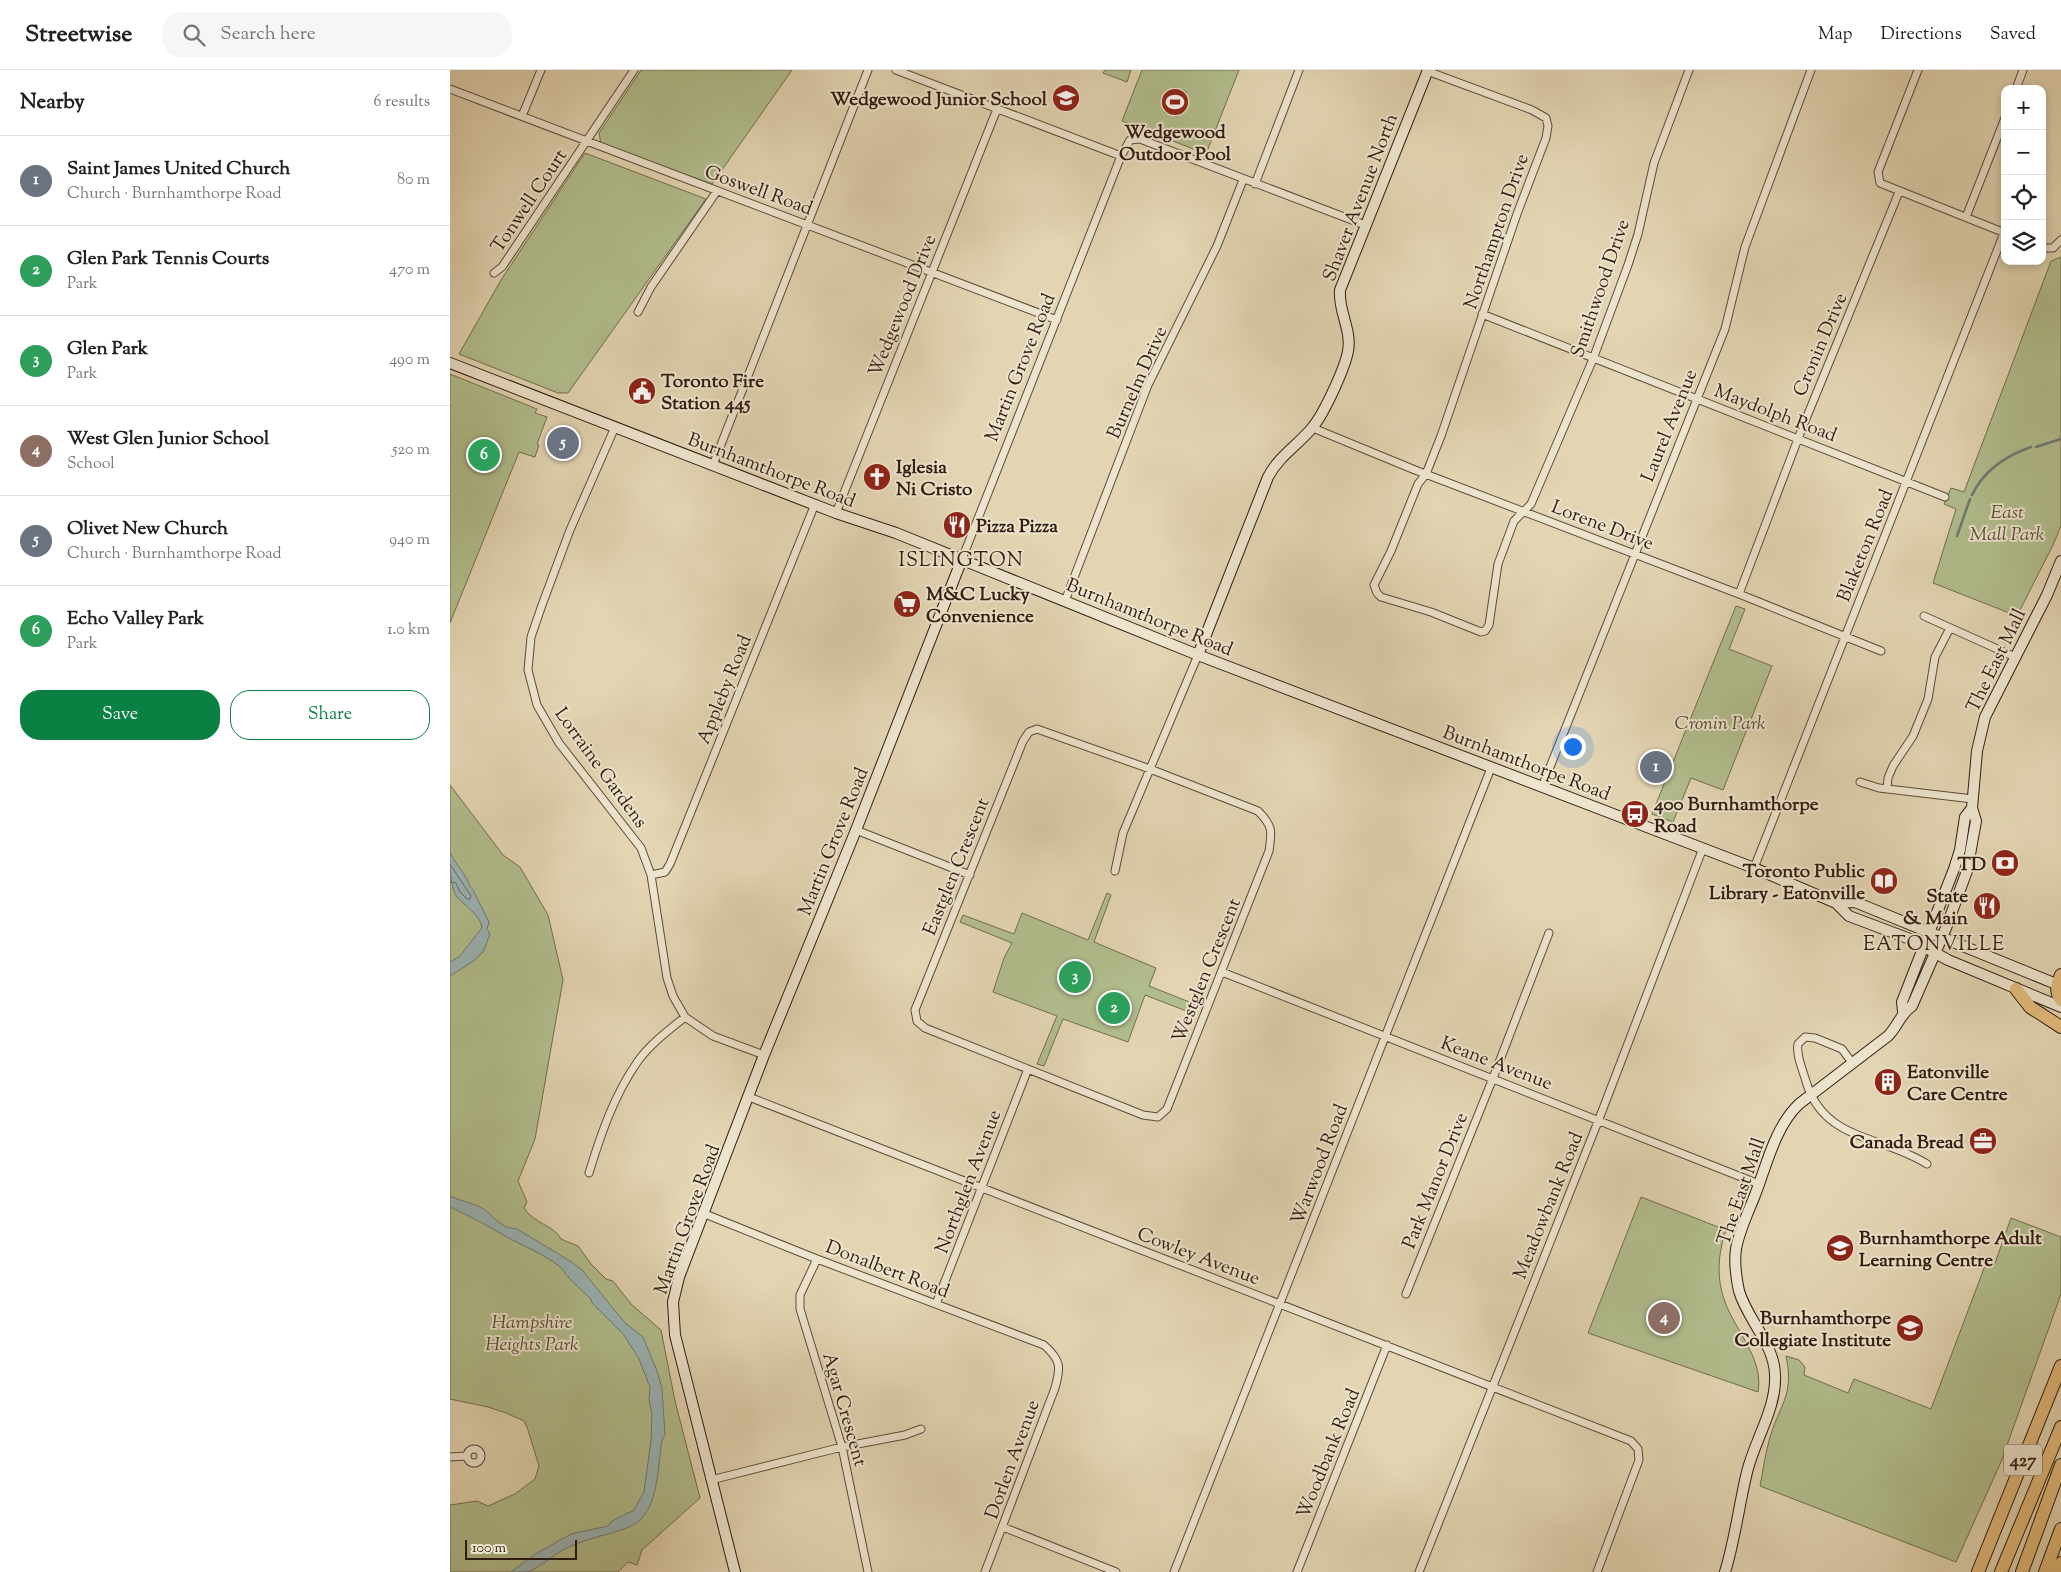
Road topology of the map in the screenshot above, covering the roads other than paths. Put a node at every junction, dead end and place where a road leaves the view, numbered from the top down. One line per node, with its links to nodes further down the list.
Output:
1 (541, 70): 14 (street)
2 (634, 70): 16 (street, Tonwell Court)
3 (868, 70): 23 (street)
4 (896, 70): 13 (street)
5 (1299, 70): 19 (street)
6 (1428, 70): 24 (main road, Shaver Avenue North); 32 (street, Northampton Drive)
7 (1689, 70): 34 (street, Smithwood Drive)
8 (1811, 70): 36 (street, Laurel Avenue)
9 (1918, 70): 21 (street)
10 (2023, 70): 11 (street)
11 (2017, 85)
12 (450, 89): 14 (street, Goswell Road)
13 (997, 109): 17 (street); 29 (street, Wedgewood Drive)
14 (522, 116): 16 (street, Goswell Road)
15 (2001, 128): 22 (street)
16 (586, 142): 20 (street, Goswell Road); 30 (street, Tonwell Court)
17 (1121, 156): 18 (street, Martin Grove Road); 33 (street, Martin Grove Road)
18 (1243, 180): 19 (street); 51 (street, Burnelm Drive)
19 (1255, 184): 24 (street)
20 (717, 191): 23 (street, Goswell Road); 31 (street)
21 (1899, 192): 22 (street); 39 (street, Cronin Drive)
22 (1966, 217): 25 (street)
23 (808, 224): 29 (street, Goswell Road); 40 (street)
24 (1365, 225): 38 (main road, Shaver Avenue North)
25 (2001, 232)
26 (2061, 240): 28 (street)
27 (2001, 241): 42 (street, Blaketon Road)
28 (2046, 248)
29 (931, 273): 33 (street, Goswell Road); 46 (street, Wedgewood Drive)
30 (494, 274)
31 (638, 312)
32 (1482, 314): 34 (street, Maydolph Road); 41 (street, Northampton Drive)
33 (1057, 320): 48 (street, Martin Grove Road)
34 (1593, 359): 36 (street, Maydolph Road); 45 (street, Smithwood Drive)
35 (450, 363): 37 (main road, Burnhamthorpe Road)
36 (1695, 398): 39 (street, Maydolph Road); 47 (street, Laurel Avenue)
37 (615, 427): 40 (main road, Burnhamthorpe Road); 68 (street, Lorraine Gardens)
38 (1313, 428): 41 (street, Lorene Drive); 56 (main road, Shaver Avenue North)
39 (1798, 438): 42 (street, Maydolph Road); 50 (street, Cronin Drive)
40 (712, 465): 44 (main road, Burnhamthorpe Road)
41 (1426, 474): 45 (street, Lorene Drive); 45 (street, Northampton Drive)
42 (1907, 481): 43 (street, Maydolph Road); 54 (street, Blaketon Road)
43 (1945, 497)
44 (814, 504): 46 (main road, Burnhamthorpe Road); 68 (street, Appleby Road)
45 (1525, 511): 47 (street, Lorene Drive)
46 (836, 513): 48 (main road, Burnhamthorpe Road)
47 (1634, 554): 50 (street, Lorene Drive); 61 (street, Laurel Avenue)
48 (962, 559): 51 (main road, Burnhamthorpe Road); 64 (main road, Martin Grove Road)
49 (2061, 561): 57 (main road, The East Mall)
50 (1739, 594): 54 (street, Lorene Drive)
51 (1065, 601): 56 (main road, Burnhamthorpe Road)
52 (1924, 616): 53 (street)
53 (1950, 628): 57 (street); 62 (street)
54 (1846, 636): 55 (street, Lorene Drive); 66 (street, Blaketon Road)
55 (1882, 651)
56 (1198, 655): 58 (main road, Burnhamthorpe Road); 59 (street, Shaver Avenue North)
57 (2015, 657): 63 (main road, The East Mall)
58 (1491, 768): 61 (main road, Burnhamthorpe Road); 84 (street, Warwood Road)
59 (1150, 769): 67 (street, Shaver Avenue North); 69 (street, Eastglen Crescent); 76 (street, Westglen Crescent)
60 (1860, 782): 62 (street)
61 (1542, 787): 65 (main road, Burnhamthorpe Road)
62 (1887, 788): 63 (street)
63 (1973, 804): 71 (main road, The East Mall); 73 (main road, The East Mall)
64 (856, 830): 69 (street); 85 (main road, Martin Grove Road)
65 (1703, 848): 66 (main road, Burnhamthorpe Road); 91 (street, Meadowbank Road)
66 (1754, 868): 70 (main road, Burnhamthorpe Road)
67 (1115, 871)
68 (651, 874): 82 (street, Lorraine Gardens)
69 (970, 875): 87 (street, Eastglen Crescent)
70 (1836, 903): 71 (main road, Burnhamthorpe Road); 74 (main road, Burnhamthorpe Road)
71 (1928, 932): 73 (main road, Burnhamthorpe Road); 74 (main road, The East Mall)
72 (1549, 934): 88 (street, Park Manor Drive)
73 (1942, 938): 75 (main road, The East Mall); 77 (main road, Burnhamthorpe Road)
74 (1924, 947): 75 (main road, Burnhamthorpe Road); 81 (main road, The East Mall)
75 (1934, 953): 78 (main road, Burnhamthorpe Road); 81 (main road, The East Mall)
76 (1222, 972): 84 (street, Keane Avenue); 87 (street, Westglen Crescent)
77 (2060, 982): 79 (highway)
78 (2016, 989): 80 (main road, Burnhamthorpe Road); 83 (highway)
79 (2061, 1000)
80 (2061, 1007)
81 (1903, 1012): 86 (main road, The East Mall)
82 (685, 1016): 85 (street, Lorraine Gardens); 93 (street)
83 (2061, 1027)
84 (1386, 1036): 88 (street, Keane Avenue); 100 (street, Warwood Road)
85 (764, 1055): 90 (main road, Martin Grove Road)
86 (1853, 1064): 89 (main road, The East Mall); 89 (street)
87 (1028, 1069): 95 (street, Northglen Avenue)
88 (1493, 1078): 91 (street, Keane Avenue); 98 (street, Park Manor Drive)
89 (1810, 1095): 92 (street); 94 (main road, The East Mall)
90 (748, 1097): 95 (street, Cowley Avenue); 96 (main road, Martin Grove Road)
91 (1599, 1119): 94 (street, Keane Avenue); 104 (street, Meadowbank Road)
92 (1928, 1164)
93 (589, 1173)
94 (1759, 1184): 123 (main road, The East Mall)
95 (983, 1188): 99 (street, Northglen Avenue); 100 (street, Cowley Avenue)
96 (705, 1214): 97 (street, Donalbert Road); 111 (main road, Martin Grove Road)
97 (817, 1258): 99 (street, Donalbert Road); 107 (street, Agar Crescent)
98 (1406, 1294)
99 (936, 1304): 102 (street, Donalbert Road)
100 (1280, 1304): 101 (street, Cowley Avenue); 119 (street, Warwood Road)
101 (1387, 1345): 104 (street, Cowley Avenue); 120 (street, Woodbank Road)
102 (1056, 1356): 112 (street, Dorlen Avenue)
103 (2061, 1366): 124 (highway, 427)
104 (1492, 1388): 121 (street, Meadowbank Road); 122 (street, Cowley Avenue)
105 (2061, 1427): 125 (highway)
106 (921, 1429): 107 (street)
107 (842, 1447): 111 (street); 116 (street, Agar Crescent)
108 (467, 1456): 109 (street)
109 (450, 1457)
110 (2061, 1466): 126 (highway, 427)
111 (711, 1480): 115 (main road, Martin Grove Road)
112 (1003, 1527): 117 (street, Dorlen Avenue); 118 (street)
113 (2061, 1529): 127 (highway)
114 (2061, 1563): 128 (highway)
115 (736, 1572)
116 (868, 1572)
117 (985, 1572)
118 (1116, 1572)
119 (1174, 1572)
120 (1297, 1572)
121 (1419, 1572)
122 (1597, 1572)
123 (1724, 1572)
124 (1977, 1572)
125 (2000, 1572)
126 (2022, 1572)
127 (2045, 1572)
128 (2057, 1572)

